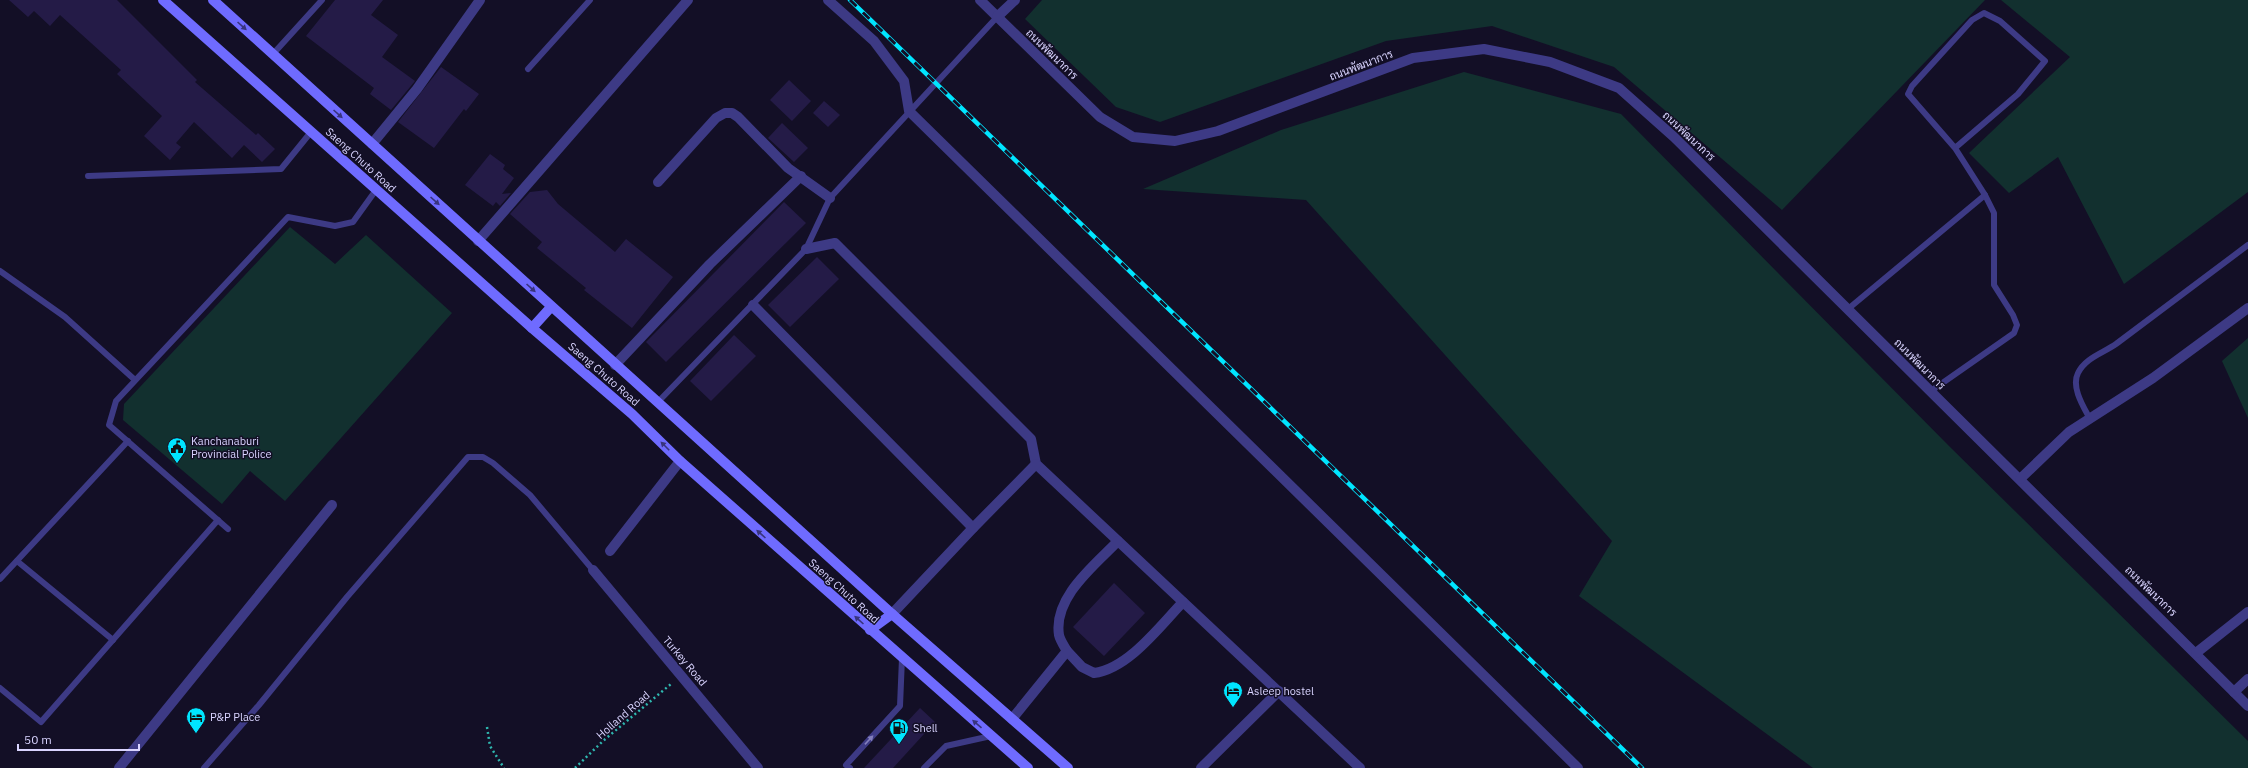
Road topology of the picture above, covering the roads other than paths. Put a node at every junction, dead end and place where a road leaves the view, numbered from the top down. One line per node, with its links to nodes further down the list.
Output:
1 (163, 0): 14 (main road, Saeng Chuto Road)
2 (213, 0): 11 (main road, Saeng Chuto Road, one-way to 11)
3 (322, 0): 11 (lane)
4 (480, 0): 15 (street)
5 (590, 0): 12 (lane)
6 (688, 0): 23 (street)
7 (828, 0): 13 (street)
8 (980, 0): 10 (street, ถนนพัฒนาการ)
9 (1015, 0): 10 (street)
10 (997, 17): 13 (lane); 30 (street, ถนนพัฒนาการ)
11 (273, 54): 15 (main road, Saeng Chuto Road, one-way to 15)
12 (528, 69)
13 (909, 111): 22 (lane); 74 (street)
14 (311, 132): 17 (lane); 20 (main road, Saeng Chuto Road)
15 (372, 144): 23 (main road, Saeng Chuto Road, one-way to 23)
16 (1955, 148): 16 (lane); 21 (lane)
17 (88, 176)
18 (800, 176): 19 (street); 22 (street); 32 (street)
19 (658, 182)
20 (376, 190): 31 (main road, Saeng Chuto Road); 33 (lane)
21 (1985, 195): 30 (lane); 34 (lane)
22 (830, 198): 25 (lane)
23 (478, 241): 28 (main road, Saeng Chuto Road, one-way to 28)
24 (2248, 245): 36 (lane)
25 (806, 249): 27 (lane); 39 (street)
26 (0, 271): 33 (lane)
27 (753, 305): 35 (lane); 43 (street)
28 (551, 307): 31 (main road); 32 (main road, Saeng Chuto Road)
29 (2248, 308): 36 (street)
30 (1848, 310): 34 (street, ถนนพัฒนาการ)
31 (532, 328): 38 (main road, Saeng Chuto Road, one-way to 31)
32 (615, 365): 35 (main road, Saeng Chuto Road)
33 (136, 380): 37 (lane)
34 (1931, 391): 40 (street, ถนนพัฒนาการ)
35 (657, 403): 52 (main road, Saeng Chuto Road)
36 (2090, 419): 40 (street)
37 (128, 441): 42 (lane); 47 (lane)
38 (680, 461): 46 (street); 53 (main road, Saeng Chuto Road, one-way to 38)
39 (1036, 464): 43 (street); 45 (street)
40 (2020, 479): 56 (street, ถนนพัฒนาการ)
41 (332, 505): 65 (street)
42 (218, 520): 44 (lane); 54 (lane)
43 (973, 528): 52 (street)
44 (228, 529)
45 (1118, 541): 50 (street); 55 (street)
46 (610, 551)
47 (17, 561): 49 (lane); 54 (lane)
48 (593, 570): 66 (lane); 67 (street, Turkey Road)
49 (0, 579)
50 (1183, 602): 55 (street); 60 (street)
51 (2248, 612): 56 (street)
52 (892, 614): 53 (main road); 63 (main road, Saeng Chuto Road)
53 (870, 630): 57 (main road, Saeng Chuto Road)
54 (113, 640): 59 (lane)
55 (1067, 651): 63 (street)
56 (2196, 653): 61 (street, ถนนพัฒนาการ)
57 (902, 658): 64 (main road, Saeng Chuto Road, one-way to 57); 68 (lane, one-way to 57)
58 (2248, 678): 61 (street)
59 (0, 688)
60 (1279, 691): 72 (street); 73 (street)
61 (2234, 692): 62 (street, ถนนพัฒนาการ)
62 (2248, 706)
63 (1012, 719): 71 (main road, Saeng Chuto Road)
64 (991, 736): 69 (lane); 70 (main road, Saeng Chuto Road)
65 (119, 768)
66 (204, 768)
67 (758, 768)
68 (850, 768)
69 (924, 768)
70 (1028, 768)
71 (1068, 768)
72 (1201, 768)
73 (1360, 768)
74 (1578, 768)

